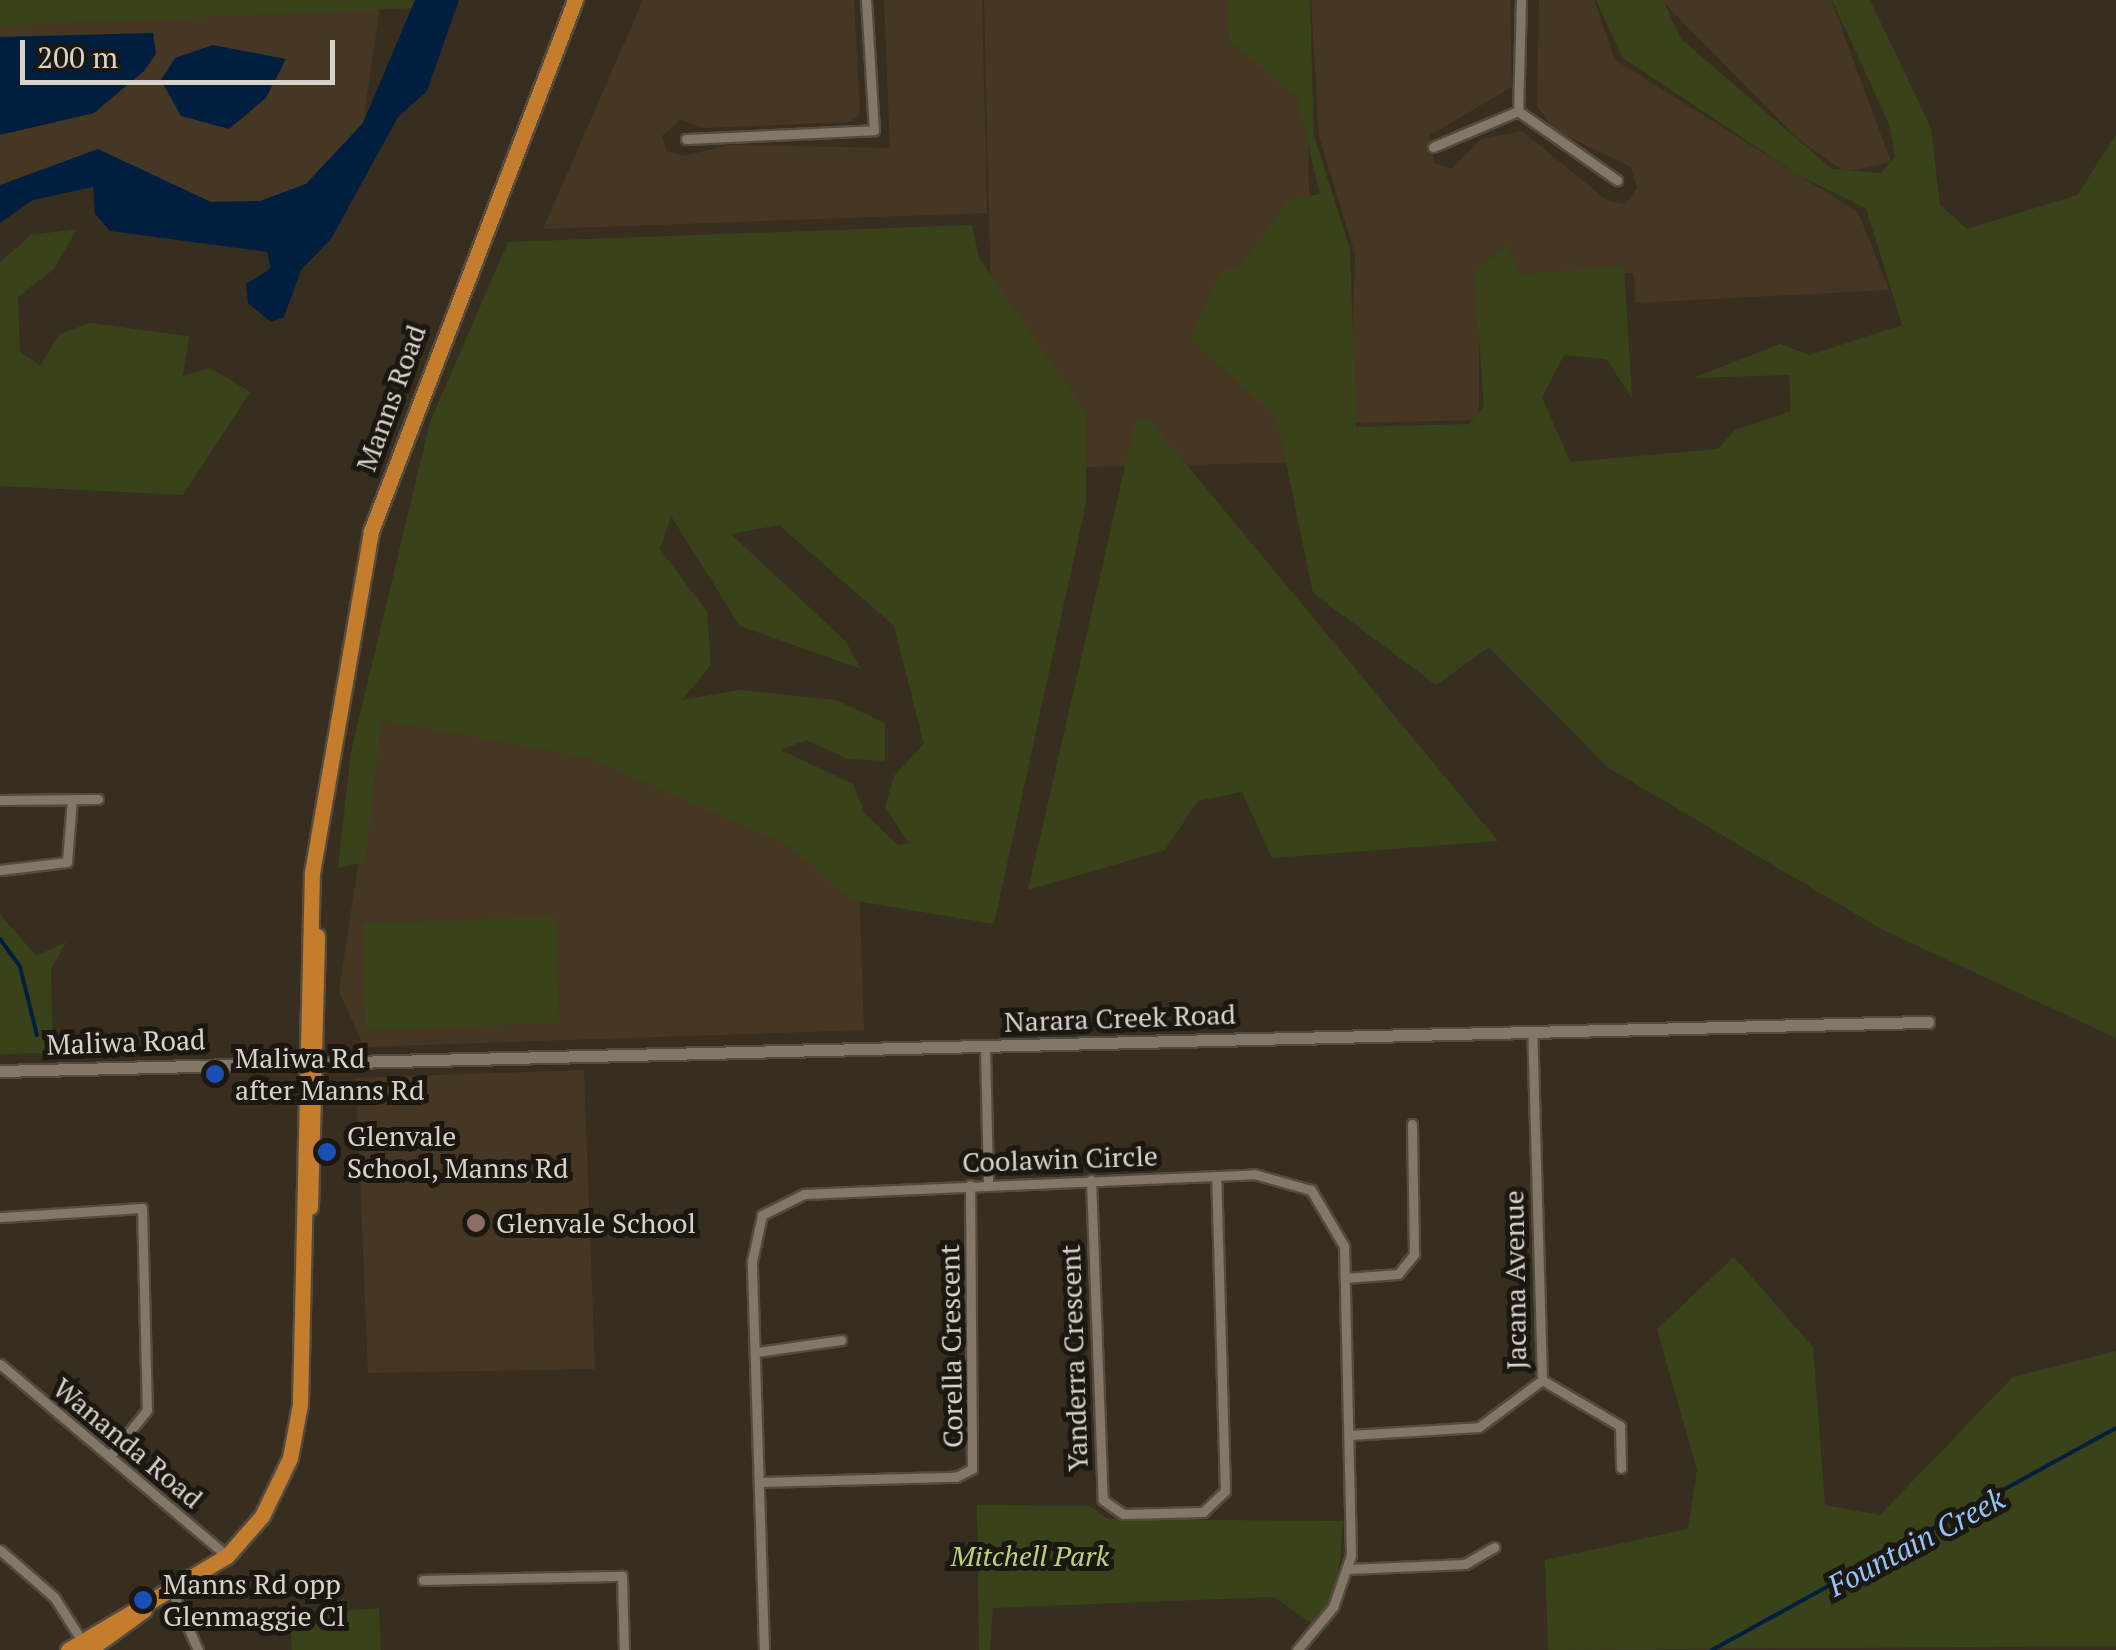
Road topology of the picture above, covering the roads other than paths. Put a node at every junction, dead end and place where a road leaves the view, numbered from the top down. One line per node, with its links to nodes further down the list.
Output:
1 (575, 0): 15 (main road, Manns Road)
2 (866, 0): 5 (street)
3 (1521, 0): 4 (street)
4 (1518, 110): 6 (street); 7 (street)
5 (686, 139)
6 (1433, 147)
7 (1617, 180)
8 (98, 798): 10 (street)
9 (0, 800): 10 (street)
10 (72, 800): 11 (street)
11 (0, 870)
12 (1928, 1022): 13 (street, Narara Creek Road)
13 (1532, 1031): 14 (street, Narara Creek Road); 27 (street, Jacana Avenue)
14 (985, 1047): 15 (street, Narara Creek Road); 21 (street)
15 (308, 1064): 16 (street, Maliwa Road); 34 (main road, Manns Road)
16 (0, 1071)
17 (1412, 1124): 23 (street)
18 (1216, 1176): 19 (street, Coolawin Circle); 19 (street, Yanderra Crescent); 23 (street, Coolawin Circle)
19 (1091, 1180): 21 (street, Coolawin Circle)
20 (970, 1184): 21 (street, Coolawin Circle); 25 (street, Coolawin Circle); 31 (street, Corella Crescent)
21 (988, 1184)
22 (0, 1217): 29 (street)
23 (1345, 1278): 28 (street, Coolawin Circle)
24 (841, 1340): 25 (street)
25 (756, 1352): 31 (street, Coolawin Circle)
26 (0, 1364): 29 (street, Wananda Road)
27 (1542, 1380): 28 (street, Jacana Avenue); 30 (street)
28 (1350, 1435): 35 (street, Coolawin Circle)
29 (110, 1456): 34 (street, Wananda Road)
30 (1620, 1468)
31 (760, 1482): 41 (street, Coolawin Circle)
32 (1494, 1547): 35 (street)
33 (0, 1550): 38 (street)
34 (227, 1556): 37 (main road, Manns Road)
35 (1348, 1569): 42 (street, Coolawin Circle)
36 (423, 1580): 40 (street)
37 (173, 1593): 38 (main road, Manns Road); 39 (street)
38 (80, 1647)
39 (198, 1650)
40 (624, 1650)
41 (764, 1650)
42 (1296, 1650)

